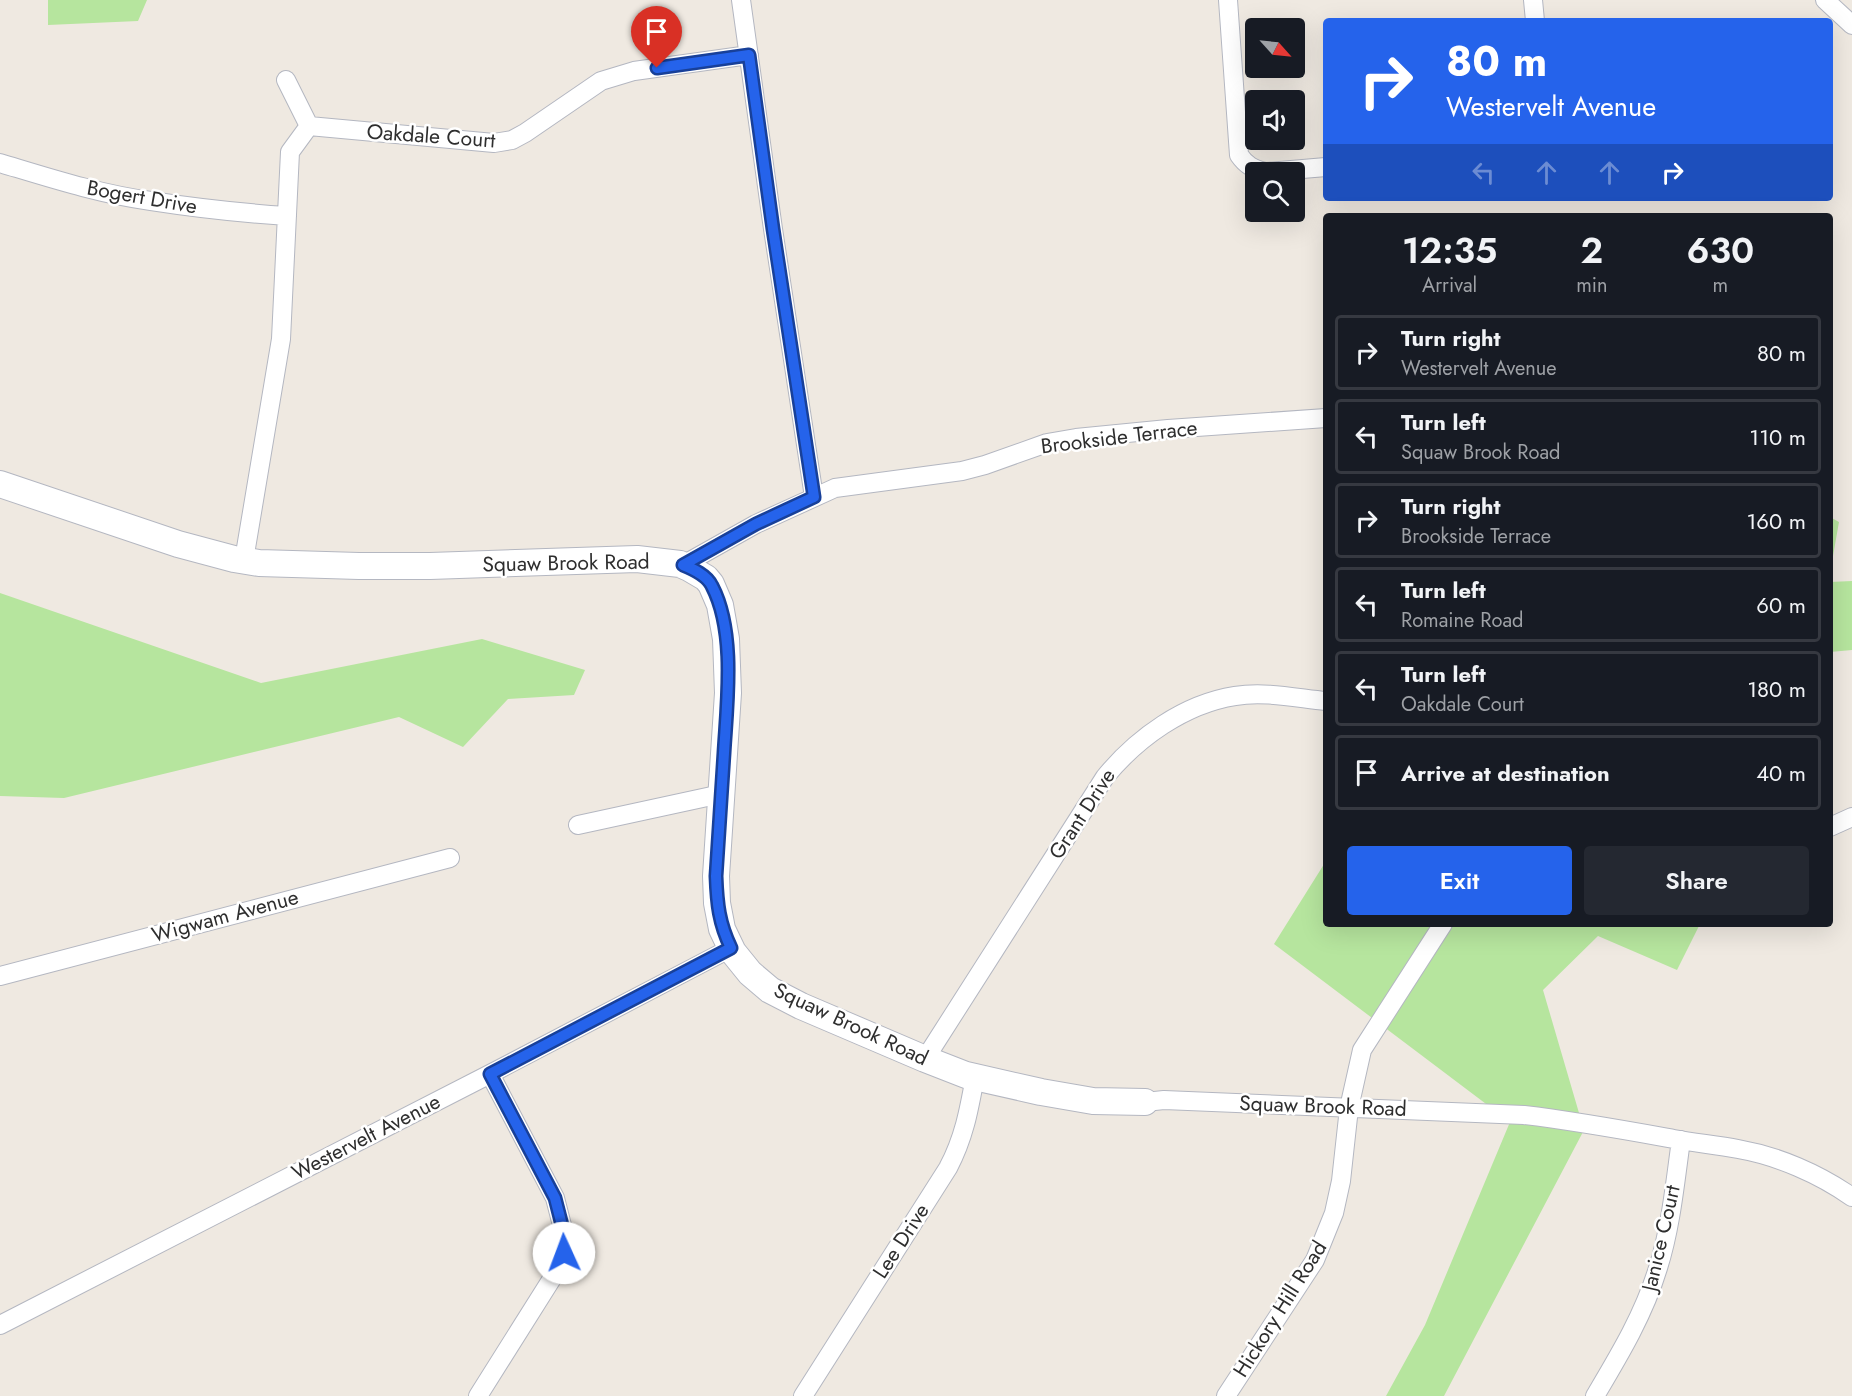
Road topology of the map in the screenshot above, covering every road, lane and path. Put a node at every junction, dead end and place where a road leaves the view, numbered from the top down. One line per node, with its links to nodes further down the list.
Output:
1 (741, 0): 7 (street)
2 (1228, 0): 11 (street)
3 (1533, 0): 5 (street)
4 (1825, 0): 6 (street)
5 (1535, 18)
6 (1852, 25)
7 (749, 55): 9 (street, Oakdale Court); 17 (street)
8 (286, 80): 9 (street)
9 (309, 126): 14 (street)
10 (0, 163): 14 (street, Bogert Drive)
11 (1245, 164)
12 (1323, 167): 13 (street)
13 (1305, 169)
14 (287, 216): 18 (street)
15 (1323, 418): 17 (street, Brookside Terrace)
16 (0, 484): 18 (street, Squaw Brook Road)
17 (814, 497): 19 (street, Brookside Terrace)
18 (244, 560): 19 (street, Squaw Brook Road)
19 (683, 565): 21 (street, Squaw Brook Road)
20 (1323, 701): 29 (street, Grant Drive)
21 (721, 794): 23 (street); 27 (street, Squaw Brook Road)
22 (1852, 817): 24 (street)
23 (578, 825)
24 (1833, 826)
25 (450, 858): 28 (street, Wigwam Avenue)
26 (1441, 927): 33 (street, Hickory Hill Road)
27 (731, 948): 29 (street, Squaw Brook Road); 30 (street, Westervelt Avenue)
28 (0, 976)
29 (925, 1059): 31 (street, Squaw Brook Road)
30 (490, 1074): 36 (street, Westervelt Avenue); 37 (street)
31 (975, 1077): 32 (street, Squaw Brook Road); 38 (street, Lee Drive)
32 (1145, 1102): 33 (street, Squaw Brook Road)
33 (1349, 1108): 34 (street, Squaw Brook Road); 39 (street, Hickory Hill Road)
34 (1681, 1140): 35 (street, Squaw Brook Road); 40 (street, Janice Court)
35 (1852, 1197)
36 (0, 1324)
37 (478, 1396)
38 (803, 1396)
39 (1226, 1396)
40 (1595, 1396)

